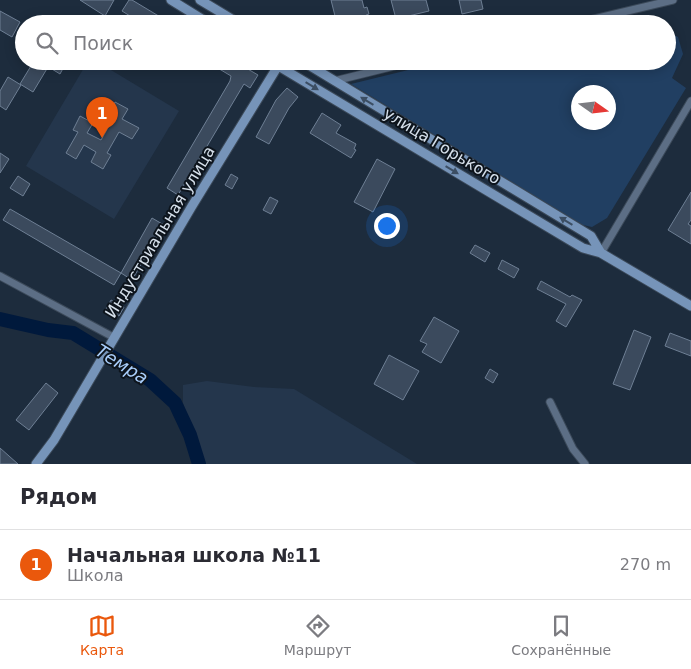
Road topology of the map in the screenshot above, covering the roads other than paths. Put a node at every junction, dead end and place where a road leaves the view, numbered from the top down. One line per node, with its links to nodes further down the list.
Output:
1 (172, 0): 4 (main road)
2 (200, 0): 5 (main road)
3 (673, 0): 6 (street)
4 (196, 15)
5 (225, 15)
6 (610, 15)
7 (272, 70): 16 (main road, Индустриальная улица)
8 (288, 70): 13 (main road, улица Горького, one-way to 13)
9 (316, 70): 11 (main road, улица Горького)
10 (379, 70): 11 (street)
11 (334, 81): 13 (main road, улица Горького, one-way to 11)
12 (691, 101): 13 (street)
13 (601, 253): 15 (main road, улица Горького)
14 (0, 276): 16 (street)
15 (691, 306)
16 (115, 338): 18 (main road, Индустриальная улица)
17 (550, 402): 19 (street)
18 (36, 464)
19 (585, 464)

